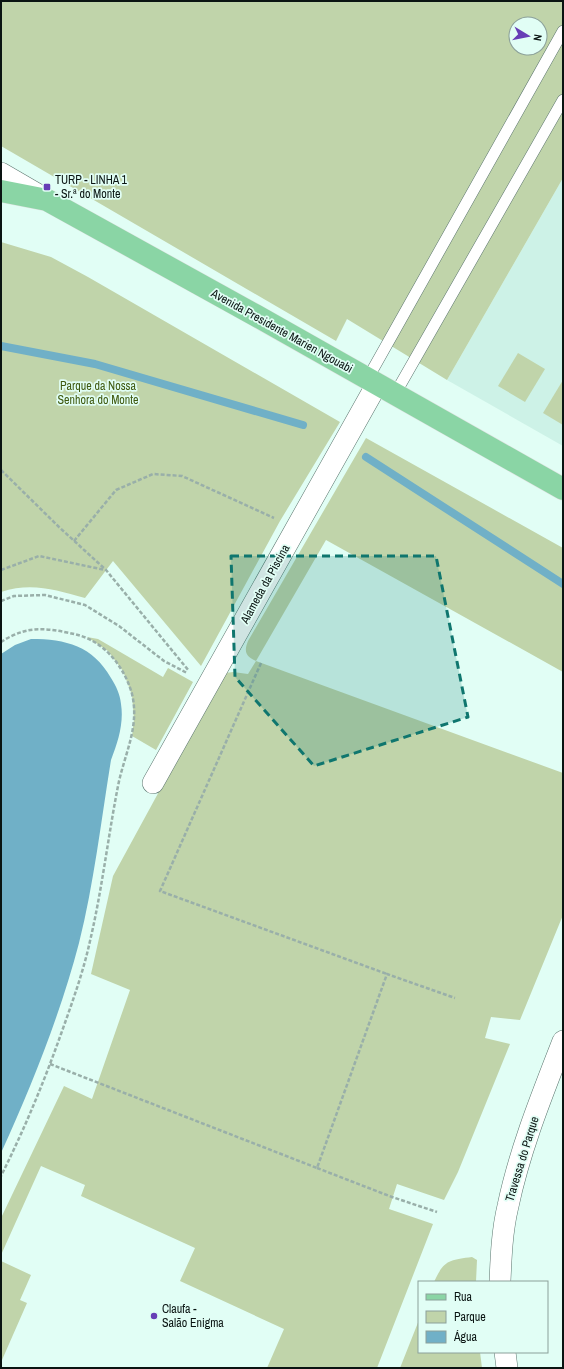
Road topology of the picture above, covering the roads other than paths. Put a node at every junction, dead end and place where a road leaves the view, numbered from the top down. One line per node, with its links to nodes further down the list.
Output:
1 (563, 31): 6 (lane)
2 (563, 100): 6 (lane)
3 (1, 173): 5 (street, Avenida Presidente Marien Ngouabi)
4 (1, 191): 5 (main road)
5 (47, 200): 6 (main road, Avenida Presidente Marien Ngouabi)
6 (380, 385): 7 (main road, Avenida Presidente Marien Ngouabi); 8 (street, Alameda da Piscina)
7 (563, 489)
8 (153, 783)
9 (563, 1041): 10 (street, Travessa do Parque)
10 (500, 1281)
11 (504, 1353): 12 (street)
12 (507, 1368)

